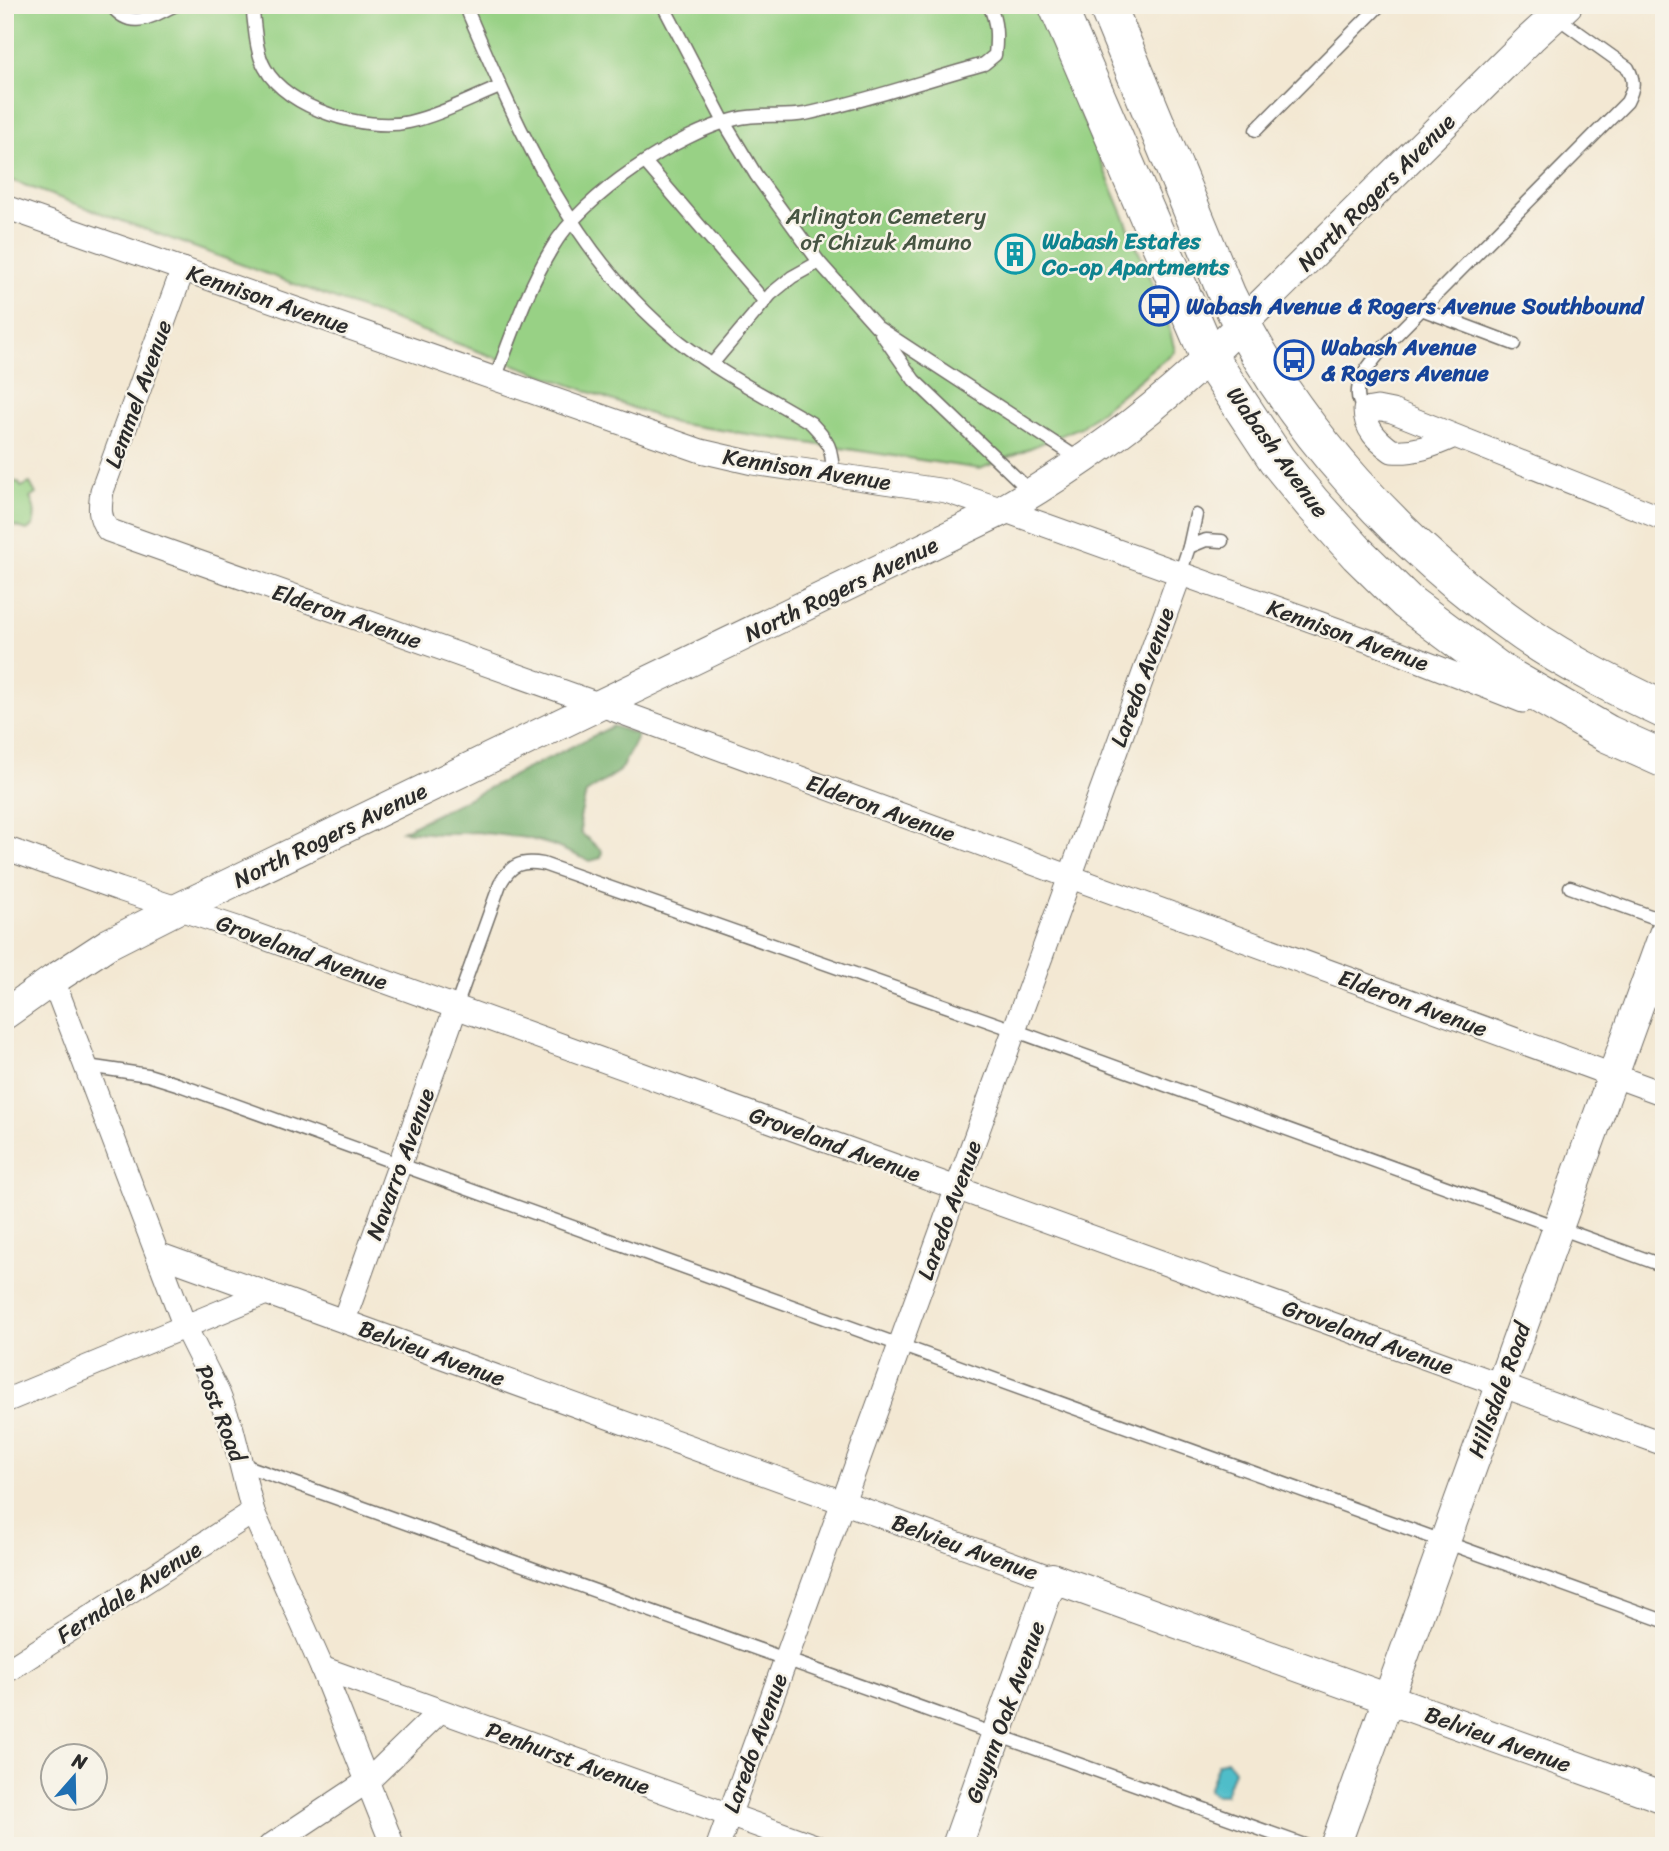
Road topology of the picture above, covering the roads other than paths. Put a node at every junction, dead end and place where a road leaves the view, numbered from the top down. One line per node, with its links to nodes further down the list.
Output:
1 (111, 5): 2 (lane)
2 (176, 5)
3 (252, 5): 11 (lane)
4 (465, 5): 11 (lane)
5 (663, 5): 12 (lane)
6 (989, 5): 12 (lane)
7 (1058, 5): 10 (main road, Wabash Avenue)
8 (1380, 5): 13 (lane)
9 (1554, 8): 20 (lane); 21 (street, North Rogers Avenue)
10 (1098, 30): 21 (main road, Wabash Avenue); 24 (main road, Wabash Avenue)
11 (500, 87): 16 (lane)
12 (724, 122): 14 (lane); 17 (lane)
13 (1256, 130)
14 (645, 162): 16 (lane); 19 (lane)
15 (5, 207): 18 (street, Kennison Avenue)
16 (572, 220): 25 (lane); 26 (lane)
17 (818, 262): 19 (lane); 22 (lane)
18 (183, 269): 26 (street, Kennison Avenue); 35 (street, Lemmel Avenue)
19 (765, 302): 25 (lane)
20 (1421, 309): 23 (lane); 27 (lane)
21 (1242, 325): 24 (street, North Rogers Avenue); 40 (main road, Wabash Avenue)
22 (877, 327): 29 (lane); 31 (lane)
23 (1514, 345)
24 (1209, 357): 29 (street, North Rogers Avenue); 41 (main road, Wabash Avenue)
25 (713, 363): 30 (lane)
26 (495, 379): 30 (street, Kennison Avenue)
27 (1365, 410): 28 (street); 28 (street)
28 (1452, 437): 34 (street)
29 (1080, 460): 31 (street, North Rogers Avenue)
30 (833, 474): 32 (street, Kennison Avenue)
31 (1032, 493): 32 (street, North Rogers Avenue)
32 (1003, 510): 38 (street, Kennison Avenue); 39 (street, North Rogers Avenue)
33 (1196, 515): 37 (lane)
34 (1664, 519)
35 (101, 520): 39 (street, Elderon Avenue)
36 (1222, 541): 37 (lane)
37 (1189, 547): 38 (lane)
38 (1180, 574): 41 (street, Kennison Avenue); 44 (street, Laredo Avenue)
39 (601, 705): 44 (street, Elderon Avenue); 46 (street, North Rogers Avenue)
40 (1664, 710)
41 (1608, 734): 42 (main road, Wabash Avenue)
42 (1664, 759)
43 (5, 848): 46 (street, Groveland Avenue)
44 (1068, 877): 52 (street, Laredo Avenue); 54 (street, Elderon Avenue)
45 (1570, 887): 47 (lane)
46 (177, 909): 49 (street, North Rogers Avenue); 50 (street, Groveland Avenue)
47 (1664, 921)
48 (1664, 934): 54 (street, Hillsdale Road)
49 (53, 979): 51 (street, North Rogers Avenue); 53 (street, Post Road)
50 (456, 1007): 52 (lane); 56 (street, Navarro Avenue); 57 (street, Groveland Avenue)
51 (5, 1014)
52 (1014, 1031): 57 (street, Laredo Avenue); 58 (lane)
53 (87, 1066): 56 (lane); 59 (street, Post Road)
54 (1613, 1076): 55 (street, Elderon Avenue); 58 (street, Hillsdale Road)
55 (1664, 1094)
56 (400, 1164): 62 (street, Navarro Avenue); 64 (lane)
57 (956, 1188): 64 (street, Laredo Avenue); 65 (street, Groveland Avenue)
58 (1558, 1228): 60 (lane); 65 (street, Hillsdale Road)
59 (158, 1254): 61 (street, Belvieu Avenue); 63 (street, Post Road)
60 (1664, 1266)
61 (267, 1293): 62 (street, Belvieu Avenue); 63 (street)
62 (344, 1321): 69 (street, Belvieu Avenue)
63 (185, 1327): 66 (street); 68 (street, Post Road)
64 (901, 1346): 69 (street, Laredo Avenue); 71 (lane)
65 (1501, 1385): 67 (street, Groveland Avenue); 71 (street, Hillsdale Road)
66 (5, 1401)
67 (1664, 1444)
68 (241, 1464): 70 (street, Post Road); 74 (lane)
69 (842, 1503): 72 (street, Belvieu Avenue); 74 (street, Laredo Avenue)
70 (253, 1513): 75 (street, Post Road); 76 (street, Ferndale Avenue)
71 (1445, 1541): 73 (lane); 77 (street, Hillsdale Road)
72 (1052, 1578): 77 (street, Belvieu Avenue); 79 (street, Gwynn Oak Avenue)
73 (1664, 1621)
74 (786, 1659): 79 (lane); 82 (street, Laredo Avenue)
75 (323, 1668): 78 (street, Penhurst Avenue); 80 (street, Post Road)
76 (5, 1672)
77 (1387, 1700): 81 (street, Belvieu Avenue); 89 (street, Hillsdale Road)
78 (439, 1712): 80 (street); 82 (street, Penhurst Avenue)
79 (997, 1734): 87 (street, Gwynn Oak Avenue); 88 (lane)
80 (368, 1781): 83 (street); 84 (street, Post Road)
81 (1664, 1798)
82 (729, 1815): 85 (street, Laredo Avenue); 86 (street, Penhurst Avenue)
83 (270, 1846)
84 (393, 1846)
85 (718, 1846)
86 (815, 1846)
87 (957, 1846)
88 (1307, 1846)
89 (1335, 1846)

